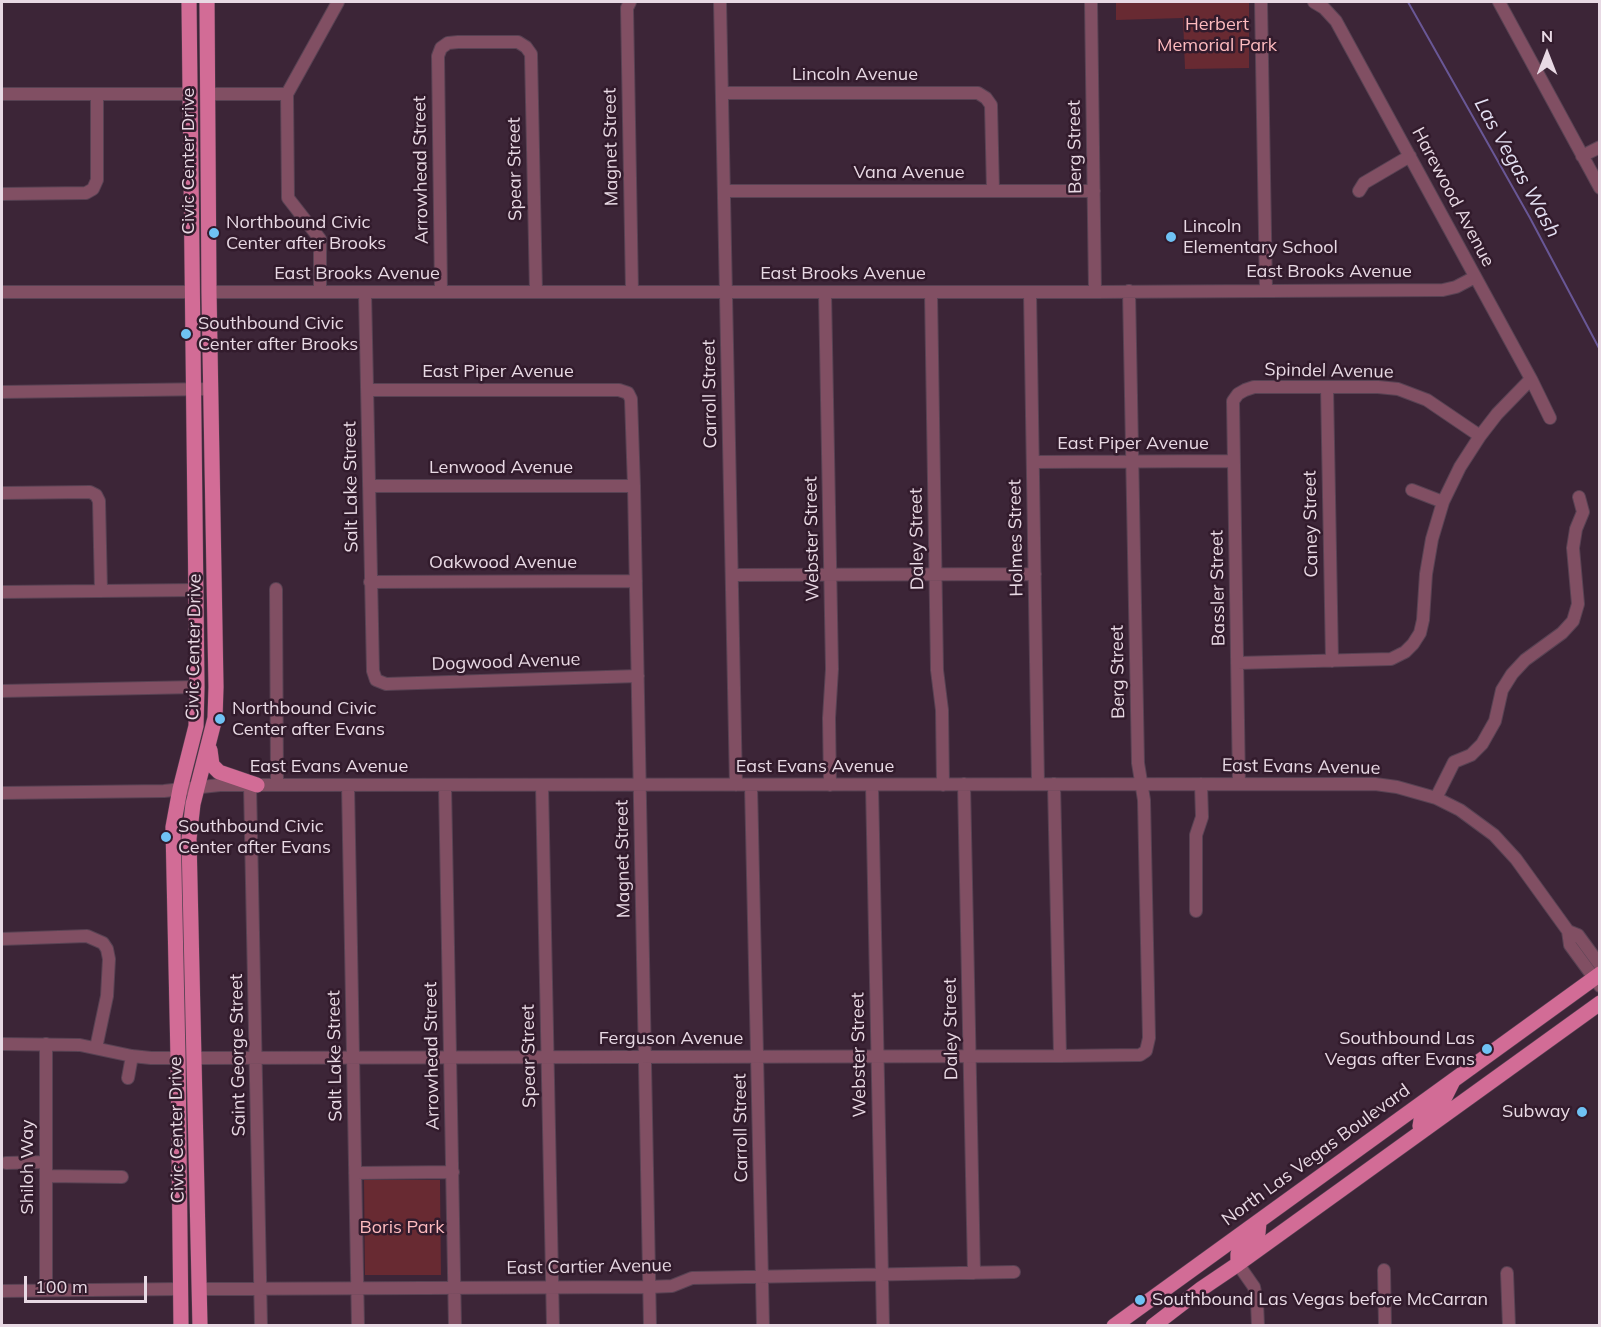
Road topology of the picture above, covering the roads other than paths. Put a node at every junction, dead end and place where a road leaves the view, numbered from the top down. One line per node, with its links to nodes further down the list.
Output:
1 (189, 2): 10 (main road, Civic Center Drive)
2 (207, 2): 16 (main road, Civic Center Drive)
3 (338, 2): 17 (street)
4 (630, 2): 37 (street, Magnet Street)
5 (720, 2): 12 (street, Carroll Street)
6 (1091, 2): 25 (street, Berg Street)
7 (1261, 2): 30 (street)
8 (1314, 2): 20 (street, Harewood Avenue)
9 (1499, 2): 21 (street)
10 (190, 46): 15 (main road, Civic Center Drive); 16 (main road)
11 (526, 47): 35 (street, Arrowhead Street); 36 (street, Spear Street)
12 (722, 93): 23 (street, Carroll Street); 24 (street, Lincoln Avenue)
13 (2, 94): 14 (street)
14 (97, 94): 15 (street); 27 (street)
15 (191, 94): 19 (main road); 32 (main road, Civic Center Drive)
16 (208, 94): 17 (street); 19 (main road, Civic Center Drive)
17 (287, 94): 33 (street)
18 (1599, 147): 21 (street)
19 (208, 149): 32 (main road, Civic Center Drive)
20 (1410, 156): 26 (street); 28 (street, Harewood Avenue)
21 (1582, 156): 22 (street)
22 (1599, 188)
23 (724, 191): 24 (street, Vana Avenue); 38 (street, Carroll Street)
24 (993, 191): 25 (street, Vana Avenue)
25 (1094, 191): 42 (street, Berg Street)
26 (1359, 191)
27 (2, 194)
28 (1475, 276): 30 (street, East Brooks Avenue); 43 (street, Harewood Avenue)
29 (1130, 291): 30 (street, East Brooks Avenue); 42 (street, East Brooks Avenue); 55 (street, Berg Street)
30 (1266, 291)
31 (2, 292): 32 (street, East Brooks Avenue)
32 (201, 292): 33 (street, East Brooks Avenue); 45 (main road, Civic Center Drive); 46 (main road, Civic Center Drive)
33 (320, 292): 34 (street, East Brooks Avenue)
34 (365, 292): 35 (street, East Brooks Avenue); 47 (street, Salt Lake Street)
35 (441, 292): 36 (street, East Brooks Avenue)
36 (536, 292): 37 (street, East Brooks Avenue)
37 (632, 292): 38 (street, East Brooks Avenue)
38 (726, 292): 39 (street, East Brooks Avenue); 63 (street, Carroll Street)
39 (825, 292): 40 (street, East Brooks Avenue); 64 (street, Webster Street)
40 (931, 292): 41 (street, East Brooks Avenue); 65 (street, Daley Street)
41 (1030, 292): 42 (street, East Brooks Avenue); 54 (street, Holmes Street)
42 (1095, 292)
43 (1531, 379): 51 (street, Harewood Avenue); 52 (street)
44 (1327, 387): 50 (street, Spindel Avenue); 52 (street, Spindel Avenue); 73 (street, Caney Street)
45 (211, 389): 46 (street); 72 (main road, Civic Center Drive)
46 (194, 390): 48 (street); 69 (main road, Civic Center Drive)
47 (367, 390): 49 (street, East Piper Avenue); 56 (street, Salt Lake Street)
48 (2, 392)
49 (628, 393): 57 (street, Magnet Street)
50 (1238, 394): 53 (street, Bassler Street)
51 (1550, 418)
52 (1480, 436): 61 (street)
53 (1233, 461): 55 (street, East Piper Avenue); 74 (street, Bassler Street)
54 (1033, 462): 55 (street, East Piper Avenue); 62 (street, Holmes Street)
55 (1133, 462): 83 (street, Berg Street)
56 (369, 486): 57 (street, Lenwood Avenue); 67 (street, Salt Lake Street)
57 (634, 486): 66 (street, Magnet Street)
58 (1412, 490): 61 (street)
59 (2, 493): 70 (street)
60 (1579, 497): 100 (street)
61 (1443, 502): 73 (street)
62 (1035, 574): 65 (street); 81 (street, Holmes Street)
63 (732, 575): 64 (street); 92 (street, Carroll Street)
64 (830, 575): 65 (street); 94 (street, Webster Street)
65 (935, 575): 96 (street, Daley Street)
66 (636, 581): 67 (street, Oakwood Avenue); 75 (street, Magnet Street)
67 (370, 582): 76 (street, Salt Lake Street)
68 (276, 589): 87 (street)
69 (195, 590): 70 (street); 72 (main road); 77 (main road, Civic Center Drive)
70 (101, 591): 71 (street)
71 (2, 592)
72 (216, 625): 79 (main road, Civic Center Drive)
73 (1332, 662): 74 (street)
74 (1237, 663): 85 (street, Bassler Street)
75 (638, 676): 76 (street, Dogwood Avenue); 91 (street, Magnet Street)
76 (376, 680)
77 (197, 687): 78 (street); 98 (main road, Civic Center Drive)
78 (2, 691)
79 (211, 737): 86 (main road); 97 (main road, Civic Center Drive)
80 (964, 784): 81 (street, East Evans Avenue); 96 (street, East Evans Avenue); 111 (street, Daley Street)
81 (1038, 784): 82 (street, East Evans Avenue)
82 (1054, 784): 83 (street, East Evans Avenue); 112 (street)
83 (1142, 784): 84 (street, East Evans Avenue); 109 (street, Berg Street)
84 (1201, 784): 85 (street, East Evans Avenue); 101 (street)
85 (1239, 784): 100 (street, East Evans Avenue)
86 (254, 785): 87 (street, East Evans Avenue); 97 (street, East Evans Avenue); 119 (street, Saint George Street)
87 (277, 785): 88 (street, East Evans Avenue)
88 (348, 785): 89 (street, East Evans Avenue); 120 (street, Salt Lake Street)
89 (445, 785): 90 (street, East Evans Avenue); 121 (street, Arrowhead Street)
90 (542, 785): 91 (street, East Evans Avenue); 113 (street, Spear Street)
91 (640, 785): 92 (street, East Evans Avenue); 114 (street, Magnet Street)
92 (736, 785): 93 (street, East Evans Avenue)
93 (751, 785): 94 (street, East Evans Avenue); 115 (street, Carroll Street)
94 (830, 785): 95 (street, East Evans Avenue)
95 (872, 785): 96 (street, East Evans Avenue); 116 (street, Webster Street)
96 (943, 785)
97 (198, 787): 98 (street, East Evans Avenue); 118 (main road, Civic Center Drive)
98 (180, 789): 99 (street, East Evans Avenue); 104 (main road, Civic Center Drive)
99 (2, 793)
100 (1436, 798): 103 (street, East Evans Avenue)
101 (1196, 911)
102 (2, 939): 108 (street)
103 (1598, 976): 123 (main road, North Las Vegas Boulevard)
104 (176, 1002): 117 (main road, Civic Center Drive); 118 (main road)
105 (1599, 1003): 126 (main road)
106 (2, 1044): 107 (street)
107 (46, 1044): 108 (street); 127 (street, Shiloh Way)
108 (96, 1048): 110 (street)
109 (1146, 1051): 112 (street, Ferguson Avenue)
110 (132, 1056): 117 (street); 122 (street)
111 (970, 1056): 112 (street, Ferguson Avenue); 116 (street, Ferguson Avenue); 140 (street, Daley Street)
112 (1060, 1056)
113 (548, 1057): 114 (street, Ferguson Avenue); 121 (street, Ferguson Avenue); 144 (street, Spear Street)
114 (645, 1057): 115 (street, Ferguson Avenue); 145 (street, Magnet Street)
115 (757, 1057): 116 (street, Ferguson Avenue); 143 (street, Carroll Street)
116 (877, 1057): 142 (street, Webster Street)
117 (178, 1058): 125 (main road); 134 (main road, Civic Center Drive)
118 (195, 1058): 119 (street, Ferguson Avenue); 125 (main road, Civic Center Drive)
119 (256, 1058): 120 (street, Ferguson Avenue); 146 (street, Saint George Street)
120 (353, 1058): 121 (street, Ferguson Avenue); 131 (street, Salt Lake Street)
121 (450, 1058): 130 (street, Arrowhead Street)
122 (128, 1078)
123 (1454, 1079): 124 (main road, North Las Vegas Boulevard); 126 (main road)
124 (1401, 1117): 128 (main road); 135 (main road, North Las Vegas Boulevard)
125 (196, 1119): 150 (main road, Civic Center Drive)
126 (1422, 1130): 128 (main road)
127 (46, 1162): 129 (street); 132 (street, Shiloh Way)
128 (1378, 1162): 137 (main road)
129 (6, 1163)
130 (453, 1172): 131 (street); 148 (street, Arrowhead Street)
131 (355, 1173): 147 (street, Salt Lake Street)
132 (46, 1176): 133 (street); 151 (street, Shiloh Way)
133 (122, 1177)
134 (179, 1197): 149 (main road, Civic Center Drive); 150 (main road)
135 (1260, 1219): 136 (main road, North Las Vegas Boulevard); 137 (main road)
136 (1221, 1247): 153 (main road); 154 (main road, North Las Vegas Boulevard)
137 (1238, 1264): 153 (main road); 166 (street)
138 (1384, 1270): 167 (street)
139 (1014, 1272): 140 (street, East Cartier Avenue)
140 (974, 1273): 142 (street, East Cartier Avenue)
141 (1507, 1273): 168 (street)
142 (882, 1274): 143 (street, East Cartier Avenue); 164 (street, Webster Street)
143 (762, 1276): 145 (street, East Cartier Avenue); 163 (street, Carroll Street)
144 (552, 1287): 145 (street, East Cartier Avenue); 148 (street, East Cartier Avenue); 161 (street, Spear Street)
145 (649, 1287): 162 (street, Magnet Street)
146 (260, 1288): 147 (street, East Cartier Avenue); 150 (street, East Cartier Avenue); 158 (street, Saint George Street)
147 (357, 1288): 148 (street, East Cartier Avenue); 159 (street, Salt Lake Street)
148 (455, 1288): 160 (street, Arrowhead Street)
149 (180, 1289): 151 (street); 155 (main road, Civic Center Drive); 156 (main road)
150 (199, 1289): 157 (main road, Civic Center Drive)
151 (46, 1290): 152 (street)
152 (2, 1291)
153 (1194, 1294): 165 (main road)
154 (1115, 1325)
155 (181, 1326)
156 (190, 1326)
157 (200, 1326)
158 (261, 1326)
159 (358, 1326)
160 (456, 1326)
161 (553, 1326)
162 (650, 1326)
163 (763, 1326)
164 (883, 1326)
165 (1153, 1326)
166 (1257, 1326)
167 (1385, 1326)
168 (1509, 1326)

